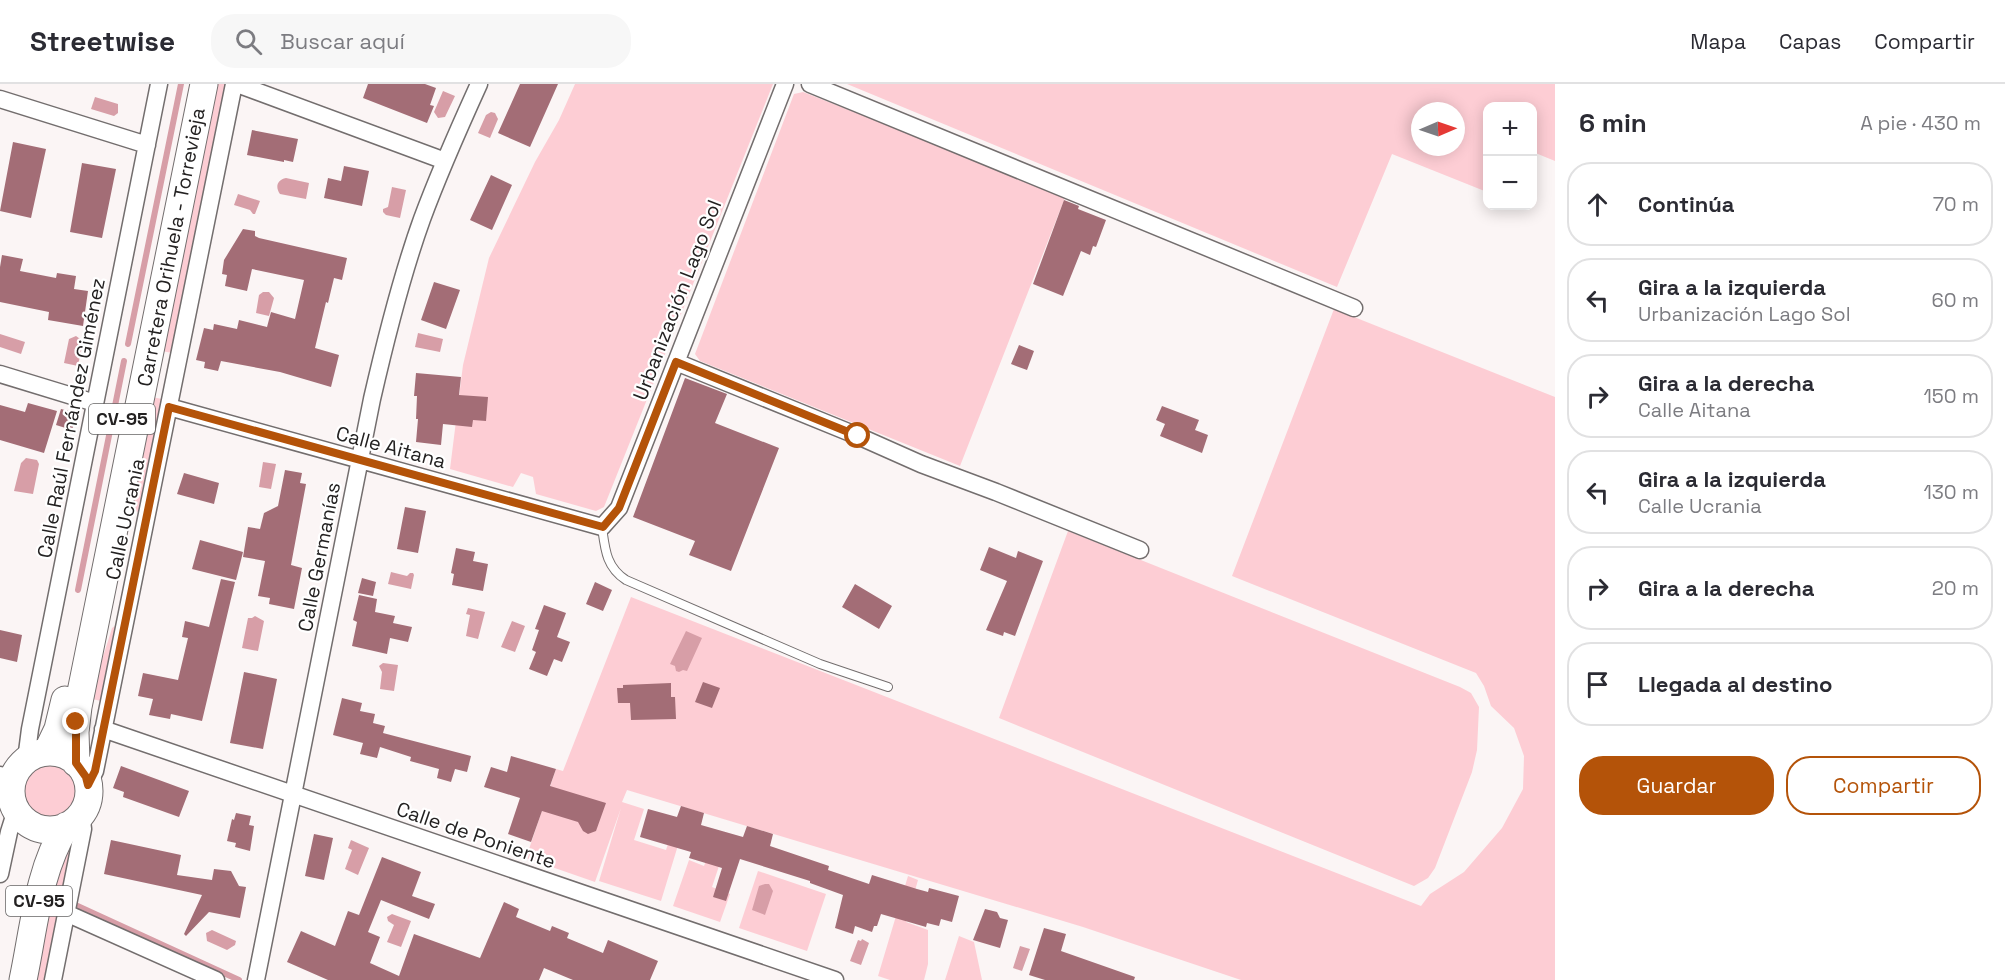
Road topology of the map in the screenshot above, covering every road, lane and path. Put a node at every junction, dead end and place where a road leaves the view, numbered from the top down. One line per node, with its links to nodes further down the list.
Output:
1 (159, 84): 9 (street, Calle Raúl Fernández Giménez)
2 (189, 84): 21 (main road, Carretera Orihuela - Torrevieja / CV-95)
3 (204, 84): 22 (main road, Carretera Orihuela - Torrevieja / CV-95)
4 (235, 84): 10 (street); 15 (street, Calle Ucrania)
5 (479, 84): 10 (street, Calle Germanías)
6 (785, 84): 12 (street, Urbanización Lago Sol)
7 (810, 84): 11 (street)
8 (0, 99): 9 (street)
9 (147, 145): 14 (street, Calle Raúl Fernández Giménez)
10 (445, 161): 16 (street, Calle Germanías)
11 (1354, 308)
12 (676, 362): 17 (street, Urbanización Lago Sol); 18 (street)
13 (0, 374): 14 (street)
14 (95, 403): 21 (street, Calle Raúl Fernández Giménez)
15 (169, 407): 16 (street, Calle Aitana); 20 (street, Calle Ucrania)
16 (360, 460): 17 (street, Calle Aitana); 23 (street, Calle Germanías)
17 (603, 527): 19 (lane)
18 (1140, 550)
19 (888, 687)
20 (103, 729): 22 (street, Calle Ucrania); 23 (street, Calle de Poniente)
21 (21, 767): 22 (main road); 24 (main road, CV-95)
22 (82, 774): 25 (main road, CV-95)
23 (292, 795): 32 (street, Calle Germanías); 33 (street, Calle de Poniente)
24 (22, 816): 25 (main road); 26 (street); 28 (main road, CV-95)
25 (74, 819): 27 (street); 29 (main road, CV-95)
26 (0, 874)
27 (66, 913): 30 (street); 31 (street)
28 (9, 980)
29 (23, 980)
30 (53, 980)
31 (216, 980)
32 (256, 980)
33 (835, 980)

